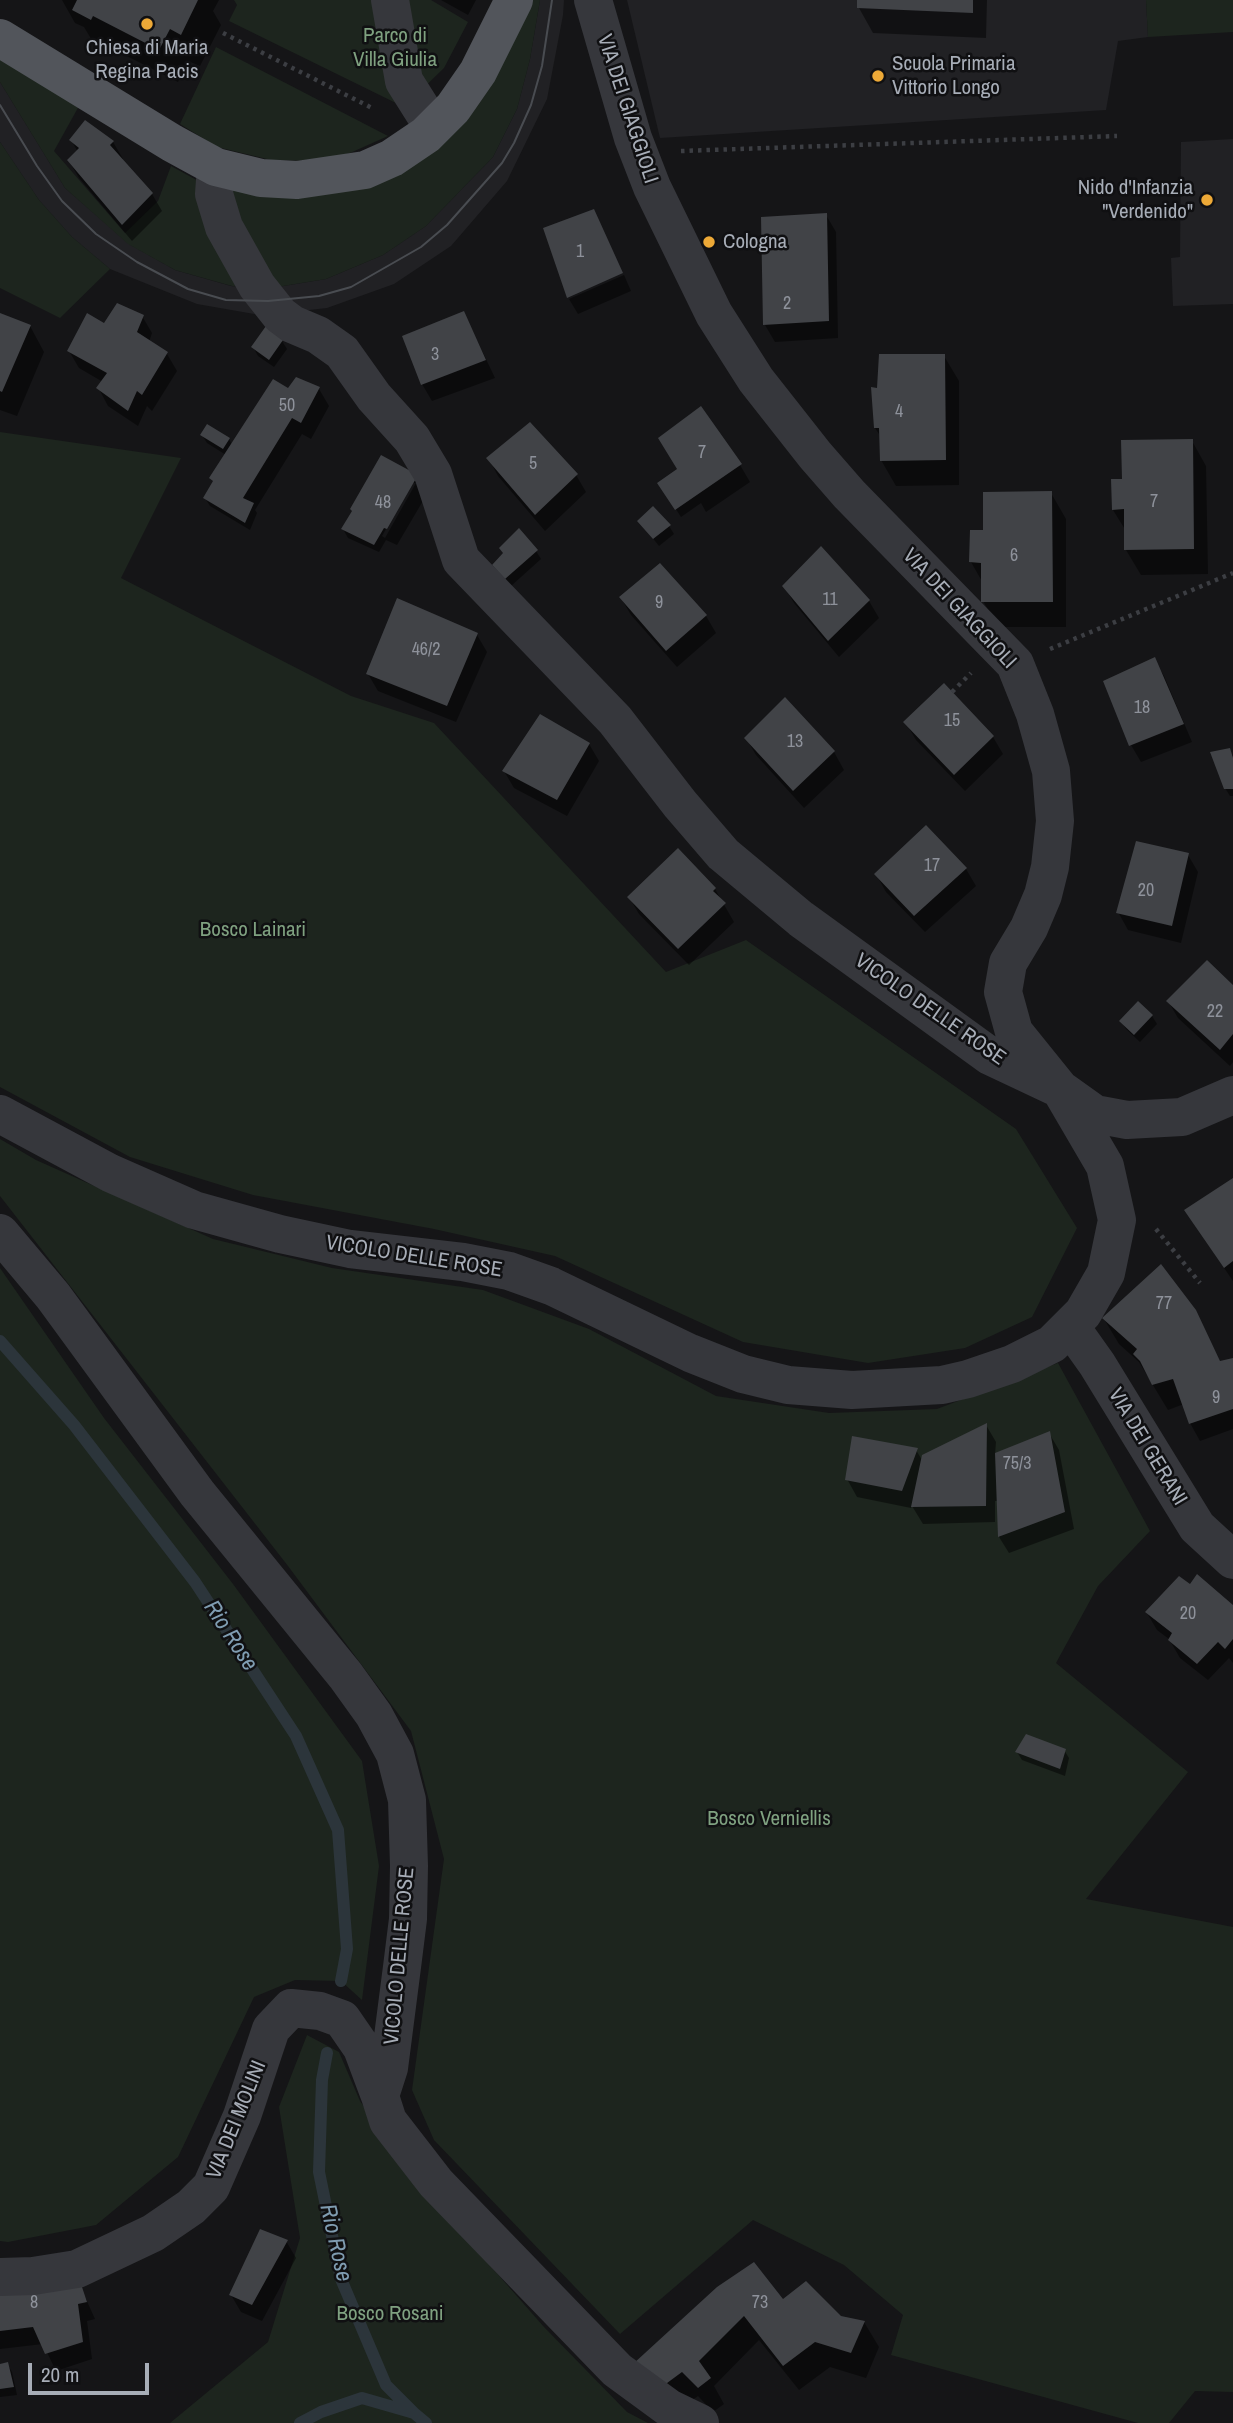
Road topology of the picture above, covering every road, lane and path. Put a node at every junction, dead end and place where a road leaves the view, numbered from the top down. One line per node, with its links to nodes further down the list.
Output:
1 (390, 0): 6 (street)
2 (513, 0): 6 (main road)
3 (593, 0): 8 (street, VIA DEI GIAGGIOLI)
4 (223, 33): 6 (path)
5 (0, 38): 9 (main road)
6 (429, 131): 9 (main road)
7 (1117, 136): 8 (path)
8 (638, 152): 12 (street, VIA DEI GIAGGIOLI)
9 (216, 167): 12 (street, VICOLO DELLE ROSE)
10 (1233, 573): 11 (path)
11 (1067, 642)
12 (1060, 1089): 13 (street, VIA DEI GIAGGIOLI); 16 (street, VICOLO DELLE ROSE)
13 (1233, 1095)
14 (0, 1114): 16 (street, VICOLO DELLE ROSE)
15 (0, 1233): 18 (street, VICOLO DELLE ROSE)
16 (1070, 1326): 17 (street, VIA DEI GERANI)
17 (1233, 1560)
18 (380, 2096): 19 (street, VIA DEI MOLINI); 20 (street)
19 (0, 2277)
20 (700, 2423)

